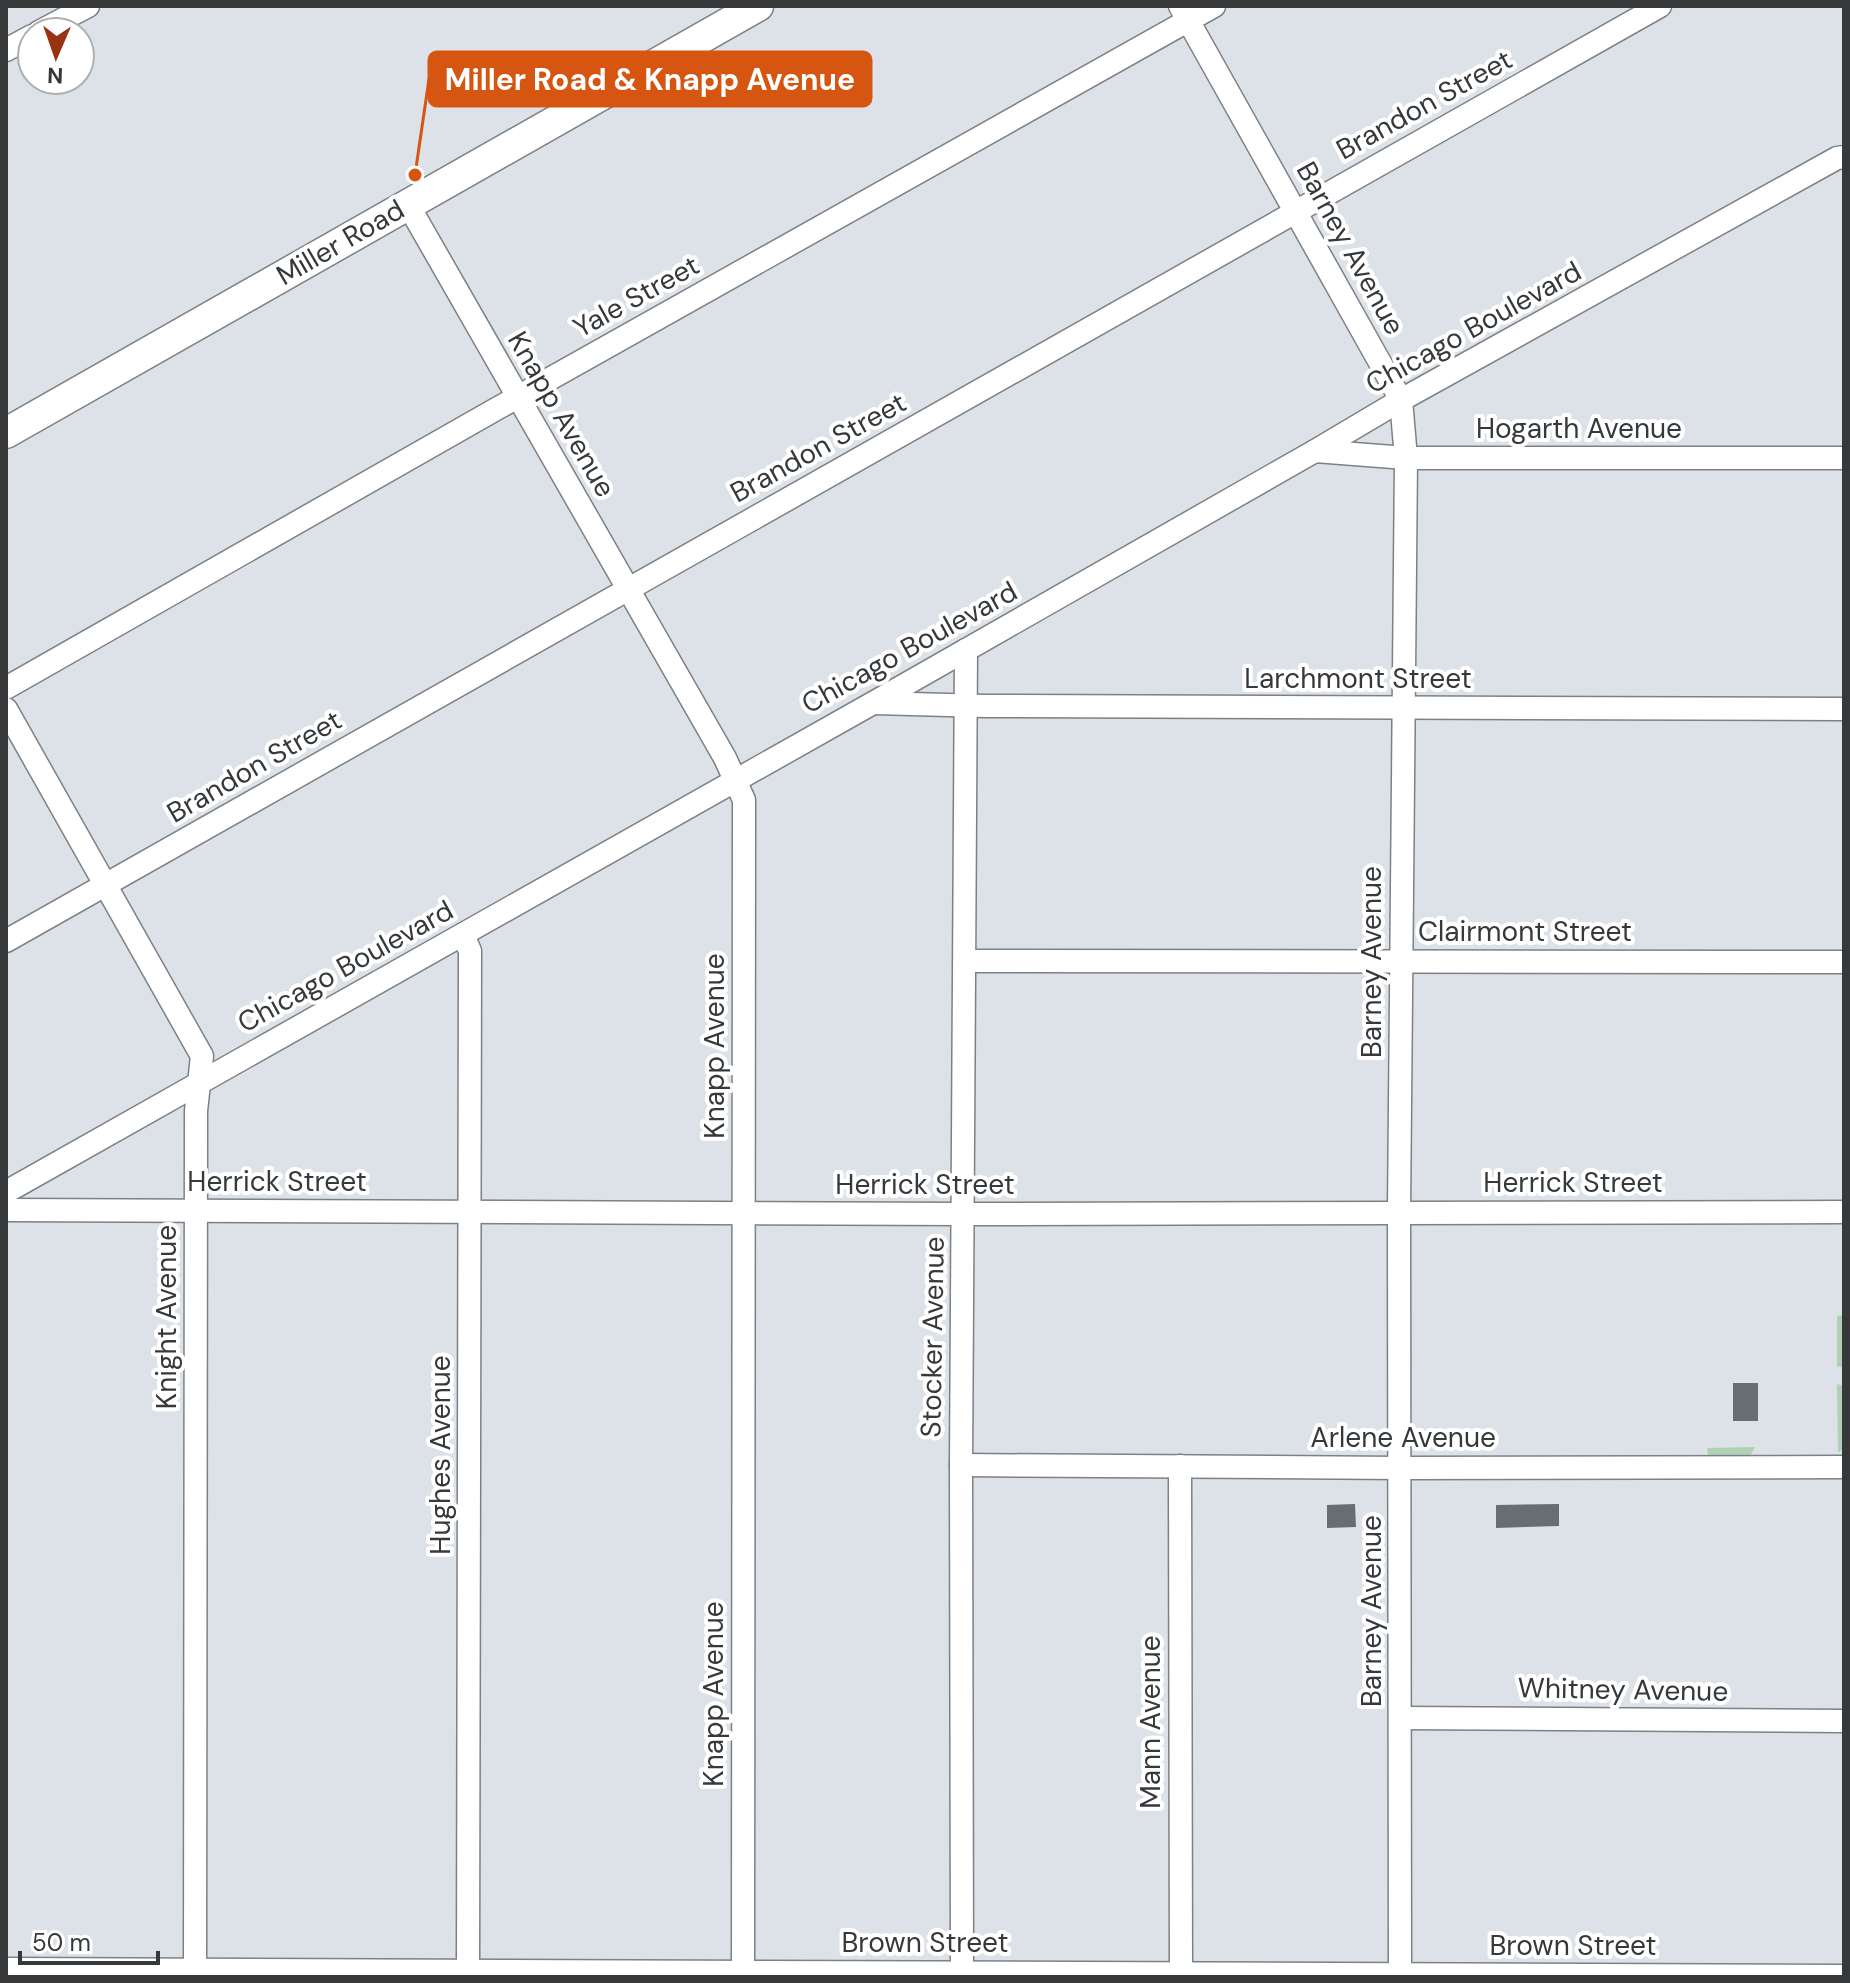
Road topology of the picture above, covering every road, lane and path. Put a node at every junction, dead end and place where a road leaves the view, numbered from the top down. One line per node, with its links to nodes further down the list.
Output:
1 (88, 6): 6 (street)
2 (758, 6): 8 (main road, Miller Road)
3 (1214, 6): 5 (street, Yale Street)
4 (1660, 6): 9 (street, Brandon Street)
5 (1184, 13): 9 (street, Barney Avenue); 10 (street, Yale Street)
6 (69, 16)
7 (1844, 157): 11 (street, Chicago Boulevard)
8 (407, 203): 10 (street, Knapp Avenue); 12 (main road, Miller Road)
9 (1295, 211): 11 (street, Barney Avenue); 16 (street, Brandon Street)
10 (518, 397): 16 (street, Knapp Avenue); 18 (street, Yale Street)
11 (1401, 400): 13 (street, Chicago Boulevard); 14 (street, Barney Avenue)
12 (6, 433)
13 (1315, 451): 14 (street, Hogarth Avenue); 17 (street, Chicago Boulevard)
14 (1406, 458): 15 (street, Hogarth Avenue); 21 (street, Barney Avenue)
15 (1844, 458)
16 (627, 589): 24 (street, Knapp Avenue); 25 (street, Brandon Street)
17 (966, 650): 19 (street, Chicago Boulevard); 20 (street, Stocker Avenue)
18 (6, 688)
19 (873, 703): 20 (street, Larchmont Street); 24 (street, Chicago Boulevard)
20 (966, 706): 21 (street, Larchmont Street); 28 (street, Stocker Avenue)
21 (1402, 708): 23 (street, Larchmont Street); 29 (street, Barney Avenue)
22 (6, 709): 25 (street, Knight Avenue)
23 (1844, 709)
24 (736, 779): 26 (street, Chicago Boulevard); 38 (street, Knapp Avenue)
25 (104, 885): 27 (street, Brandon Street); 31 (street, Knight Avenue)
26 (463, 935): 31 (street, Chicago Boulevard); 35 (street, Hughes Avenue)
27 (6, 941)
28 (966, 961): 29 (street, Clairmont Street); 39 (street, Stocker Avenue)
29 (1402, 961): 30 (street, Clairmont Street); 36 (street, Barney Avenue)
30 (1844, 962)
31 (199, 1085): 32 (street, Chicago Boulevard); 34 (street, Knight Avenue)
32 (6, 1192)
33 (6, 1210): 34 (street, Herrick Street)
34 (196, 1211): 35 (street, Herrick Street); 47 (street, Knight Avenue)
35 (471, 1211): 38 (street, Herrick Street); 48 (street, Hughes Avenue)
36 (1399, 1212): 37 (street, Herrick Street); 39 (street, Herrick Street); 43 (street, Barney Avenue)
37 (1844, 1212)
38 (744, 1213): 39 (street, Herrick Street); 49 (street, Knapp Avenue)
39 (964, 1214): 40 (street, Stocker Avenue)
40 (961, 1465): 41 (street, Arlene Avenue); 50 (street, Stocker Avenue)
41 (1180, 1466): 43 (street, Arlene Avenue); 51 (street, Mann Avenue)
42 (1844, 1467): 43 (street, Arlene Avenue)
43 (1401, 1468): 44 (street, Barney Avenue)
44 (1402, 1718): 45 (street, Whitney Avenue); 52 (street, Barney Avenue)
45 (1844, 1721)
46 (6, 1969): 47 (street, Brown Street)
47 (195, 1973): 48 (street, Brown Street)
48 (468, 1973): 49 (street, Brown Street)
49 (743, 1974): 50 (street, Brown Street)
50 (962, 1975): 51 (street, Brown Street)
51 (1181, 1975): 52 (street, Brown Street)
52 (1400, 1975): 53 (street, Brown Street)
53 (1844, 1976)

